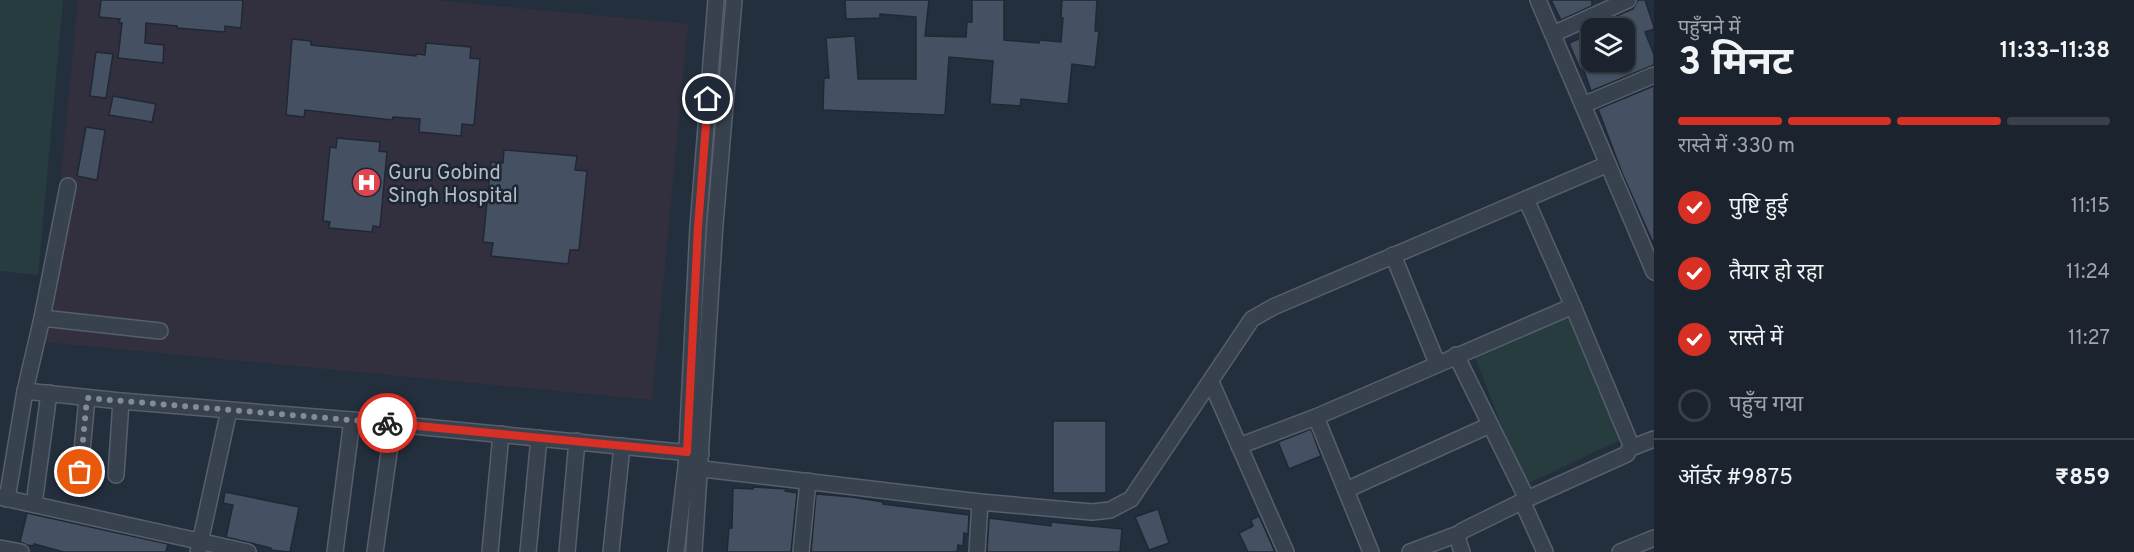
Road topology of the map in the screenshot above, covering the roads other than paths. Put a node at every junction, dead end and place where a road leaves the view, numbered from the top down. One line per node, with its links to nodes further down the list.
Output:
1 (716, 0): 19 (street)
2 (734, 0): 19 (street)
3 (1538, 0): 5 (street)
4 (1628, 0): 5 (street)
5 (1553, 34): 7 (street)
6 (1654, 75): 7 (street)
7 (1583, 105): 8 (street)
8 (1608, 164): 10 (street); 11 (street)
9 (68, 186): 15 (street)
10 (1526, 199): 12 (street); 14 (street)
11 (1650, 250): 13 (street)
12 (1393, 255): 18 (street); 20 (street)
13 (1654, 272)
14 (1574, 306): 17 (street); 36 (street)
15 (42, 318): 16 (street); 21 (street)
16 (160, 331)
17 (1456, 355): 18 (street); 29 (street)
18 (1437, 363): 26 (street)
19 (698, 381): 37 (street)
20 (1211, 382): 35 (street); 44 (street)
21 (25, 391): 22 (street); 42 (street)
22 (49, 393): 23 (street); 45 (street)
23 (87, 398): 24 (street); 38 (street)
24 (122, 401): 25 (street); 39 (street)
25 (229, 410): 27 (street); 48 (street)
26 (1316, 417): 35 (street); 41 (street)
27 (352, 420): 28 (street); 52 (street)
28 (393, 424): 30 (street); 53 (street)
29 (1490, 425): 41 (street); 43 (street)
30 (501, 434): 31 (street); 54 (street)
31 (539, 438): 33 (street); 55 (street)
32 (1654, 438): 36 (street)
33 (578, 441): 34 (street); 56 (street)
34 (622, 446): 37 (street); 57 (street)
35 (1239, 446): 62 (street)
36 (1631, 448): 43 (street)
37 (694, 460): 40 (street); 58 (street); 59 (street)
38 (80, 472)
39 (116, 475)
40 (808, 481): 44 (street); 60 (street)
41 (1346, 490): 63 (street)
42 (4, 498): 45 (street)
43 (1524, 500): 46 (street); 66 (street)
44 (980, 502): 61 (street)
45 (34, 504): 48 (street)
46 (1458, 534): 64 (street); 65 (street)
47 (1654, 538): 67 (street)
48 (199, 547): 51 (street)
49 (0, 548): 50 (street)
50 (21, 552)
51 (248, 552)
52 (335, 552)
53 (375, 552)
54 (490, 552)
55 (528, 552)
56 (567, 552)
57 (611, 552)
58 (676, 552)
59 (694, 552)
60 (801, 552)
61 (977, 552)
62 (1286, 552)
63 (1371, 552)
64 (1410, 552)
65 (1462, 552)
66 (1545, 552)
67 (1620, 552)

